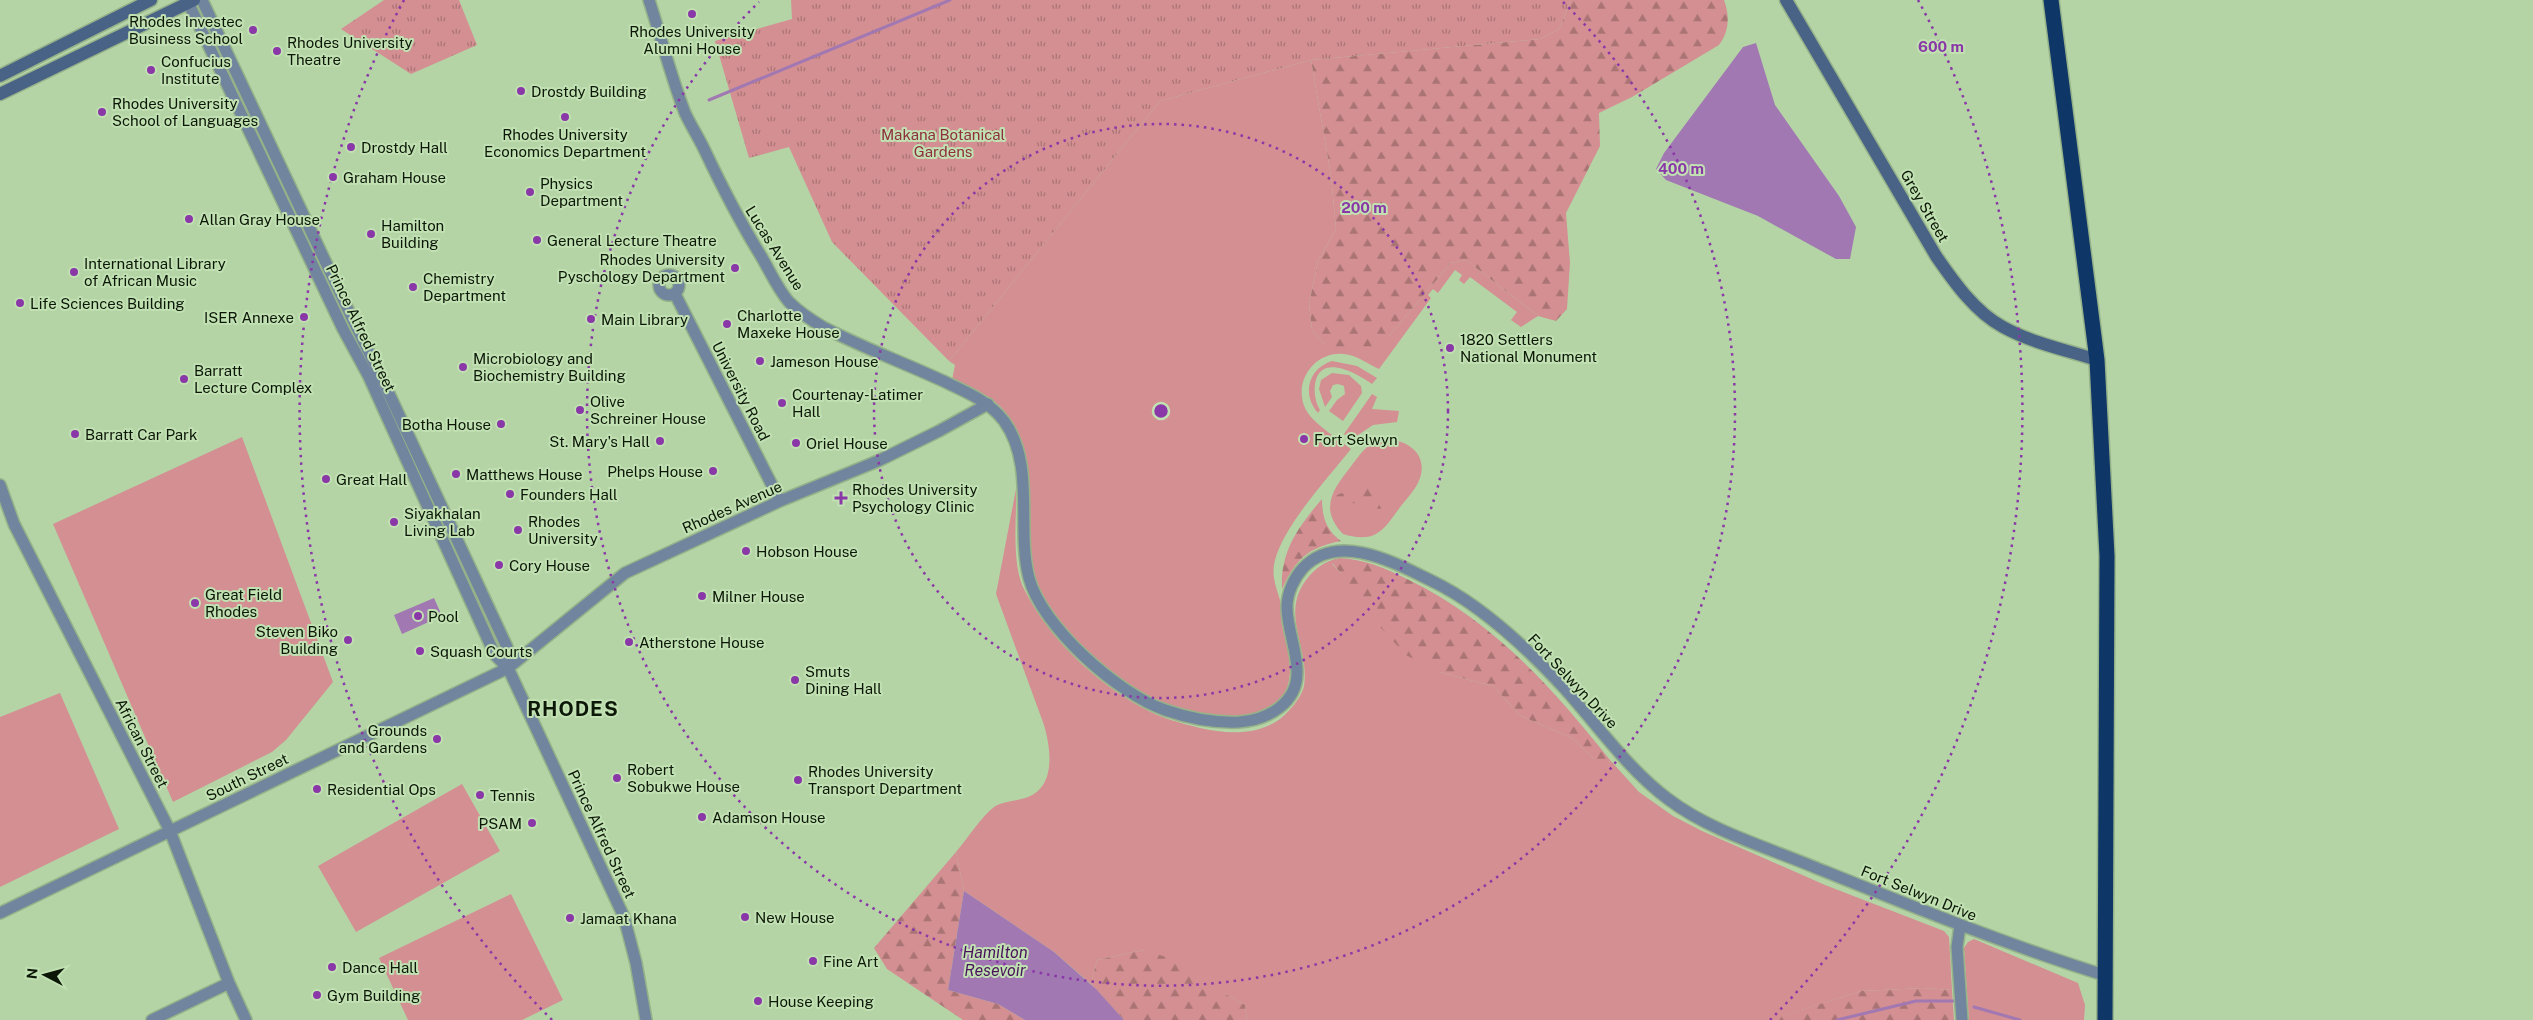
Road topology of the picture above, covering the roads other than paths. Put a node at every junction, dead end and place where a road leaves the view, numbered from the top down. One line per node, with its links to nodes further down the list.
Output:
1 (151, 0): 6 (main road)
2 (649, 0): 10 (street, Lucas Avenue)
3 (1786, 0): 9 (main road, Grey Street)
4 (2051, 0): 9 (highway)
5 (193, 1): 7 (main road); 14 (street, Prince Alfred Street)
6 (0, 76)
7 (0, 94)
8 (675, 294): 13 (street, University Road)
9 (2097, 360): 18 (highway)
10 (988, 404): 12 (street, Lucas Avenue); 13 (street, Rhodes Avenue)
11 (0, 485): 15 (street, African Street)
12 (1023, 488): 17 (street, Fort Selwyn Drive)
13 (780, 501): 14 (street, Rhodes Avenue)
14 (508, 668): 15 (street, South Street); 22 (street, Prince Alfred Street)
15 (170, 831): 16 (street, South Street); 19 (street, African Street)
16 (0, 913)
17 (1960, 926): 18 (street, Fort Selwyn Drive); 23 (street)
18 (2107, 976): 24 (highway)
19 (229, 983): 20 (street); 21 (street, African Street)
20 (152, 1020)
21 (246, 1020)
22 (646, 1020)
23 (1962, 1020)
24 (2105, 1020)

